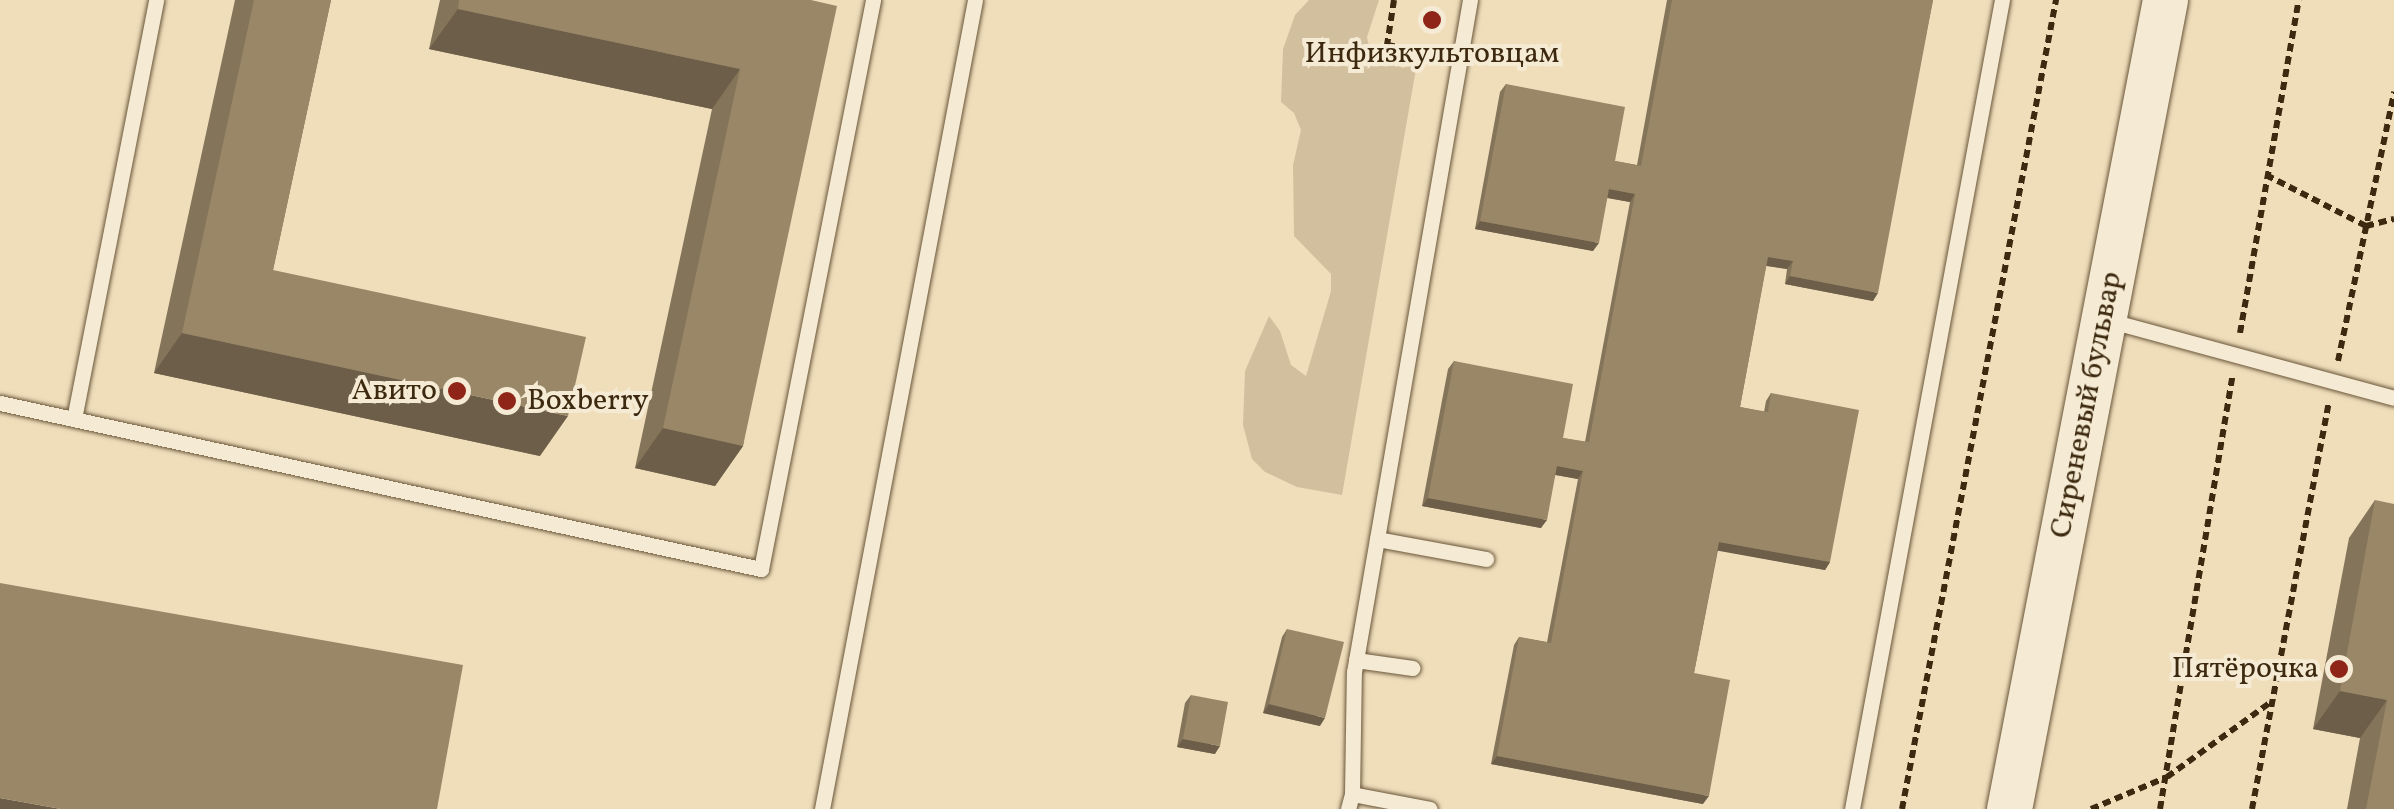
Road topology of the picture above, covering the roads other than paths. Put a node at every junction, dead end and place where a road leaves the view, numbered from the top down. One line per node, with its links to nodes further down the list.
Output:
1 (156, 0): 10 (lane)
2 (873, 0): 10 (lane)
3 (975, 0): 16 (lane)
4 (1470, 0): 11 (lane)
5 (2002, 0): 18 (lane)
6 (2164, 0): 7 (main road, Сиреневый бульвар)
7 (2103, 319): 8 (lane); 19 (main road, Сиреневый бульвар)
8 (2394, 398)
9 (0, 403): 10 (lane)
10 (74, 420)
11 (1376, 539): 12 (lane); 13 (lane)
12 (1486, 559)
13 (1356, 660): 14 (lane); 15 (lane)
14 (1412, 668)
15 (1350, 801): 17 (lane)
16 (822, 809)
17 (1430, 809)
18 (1852, 809)
19 (2008, 809)

